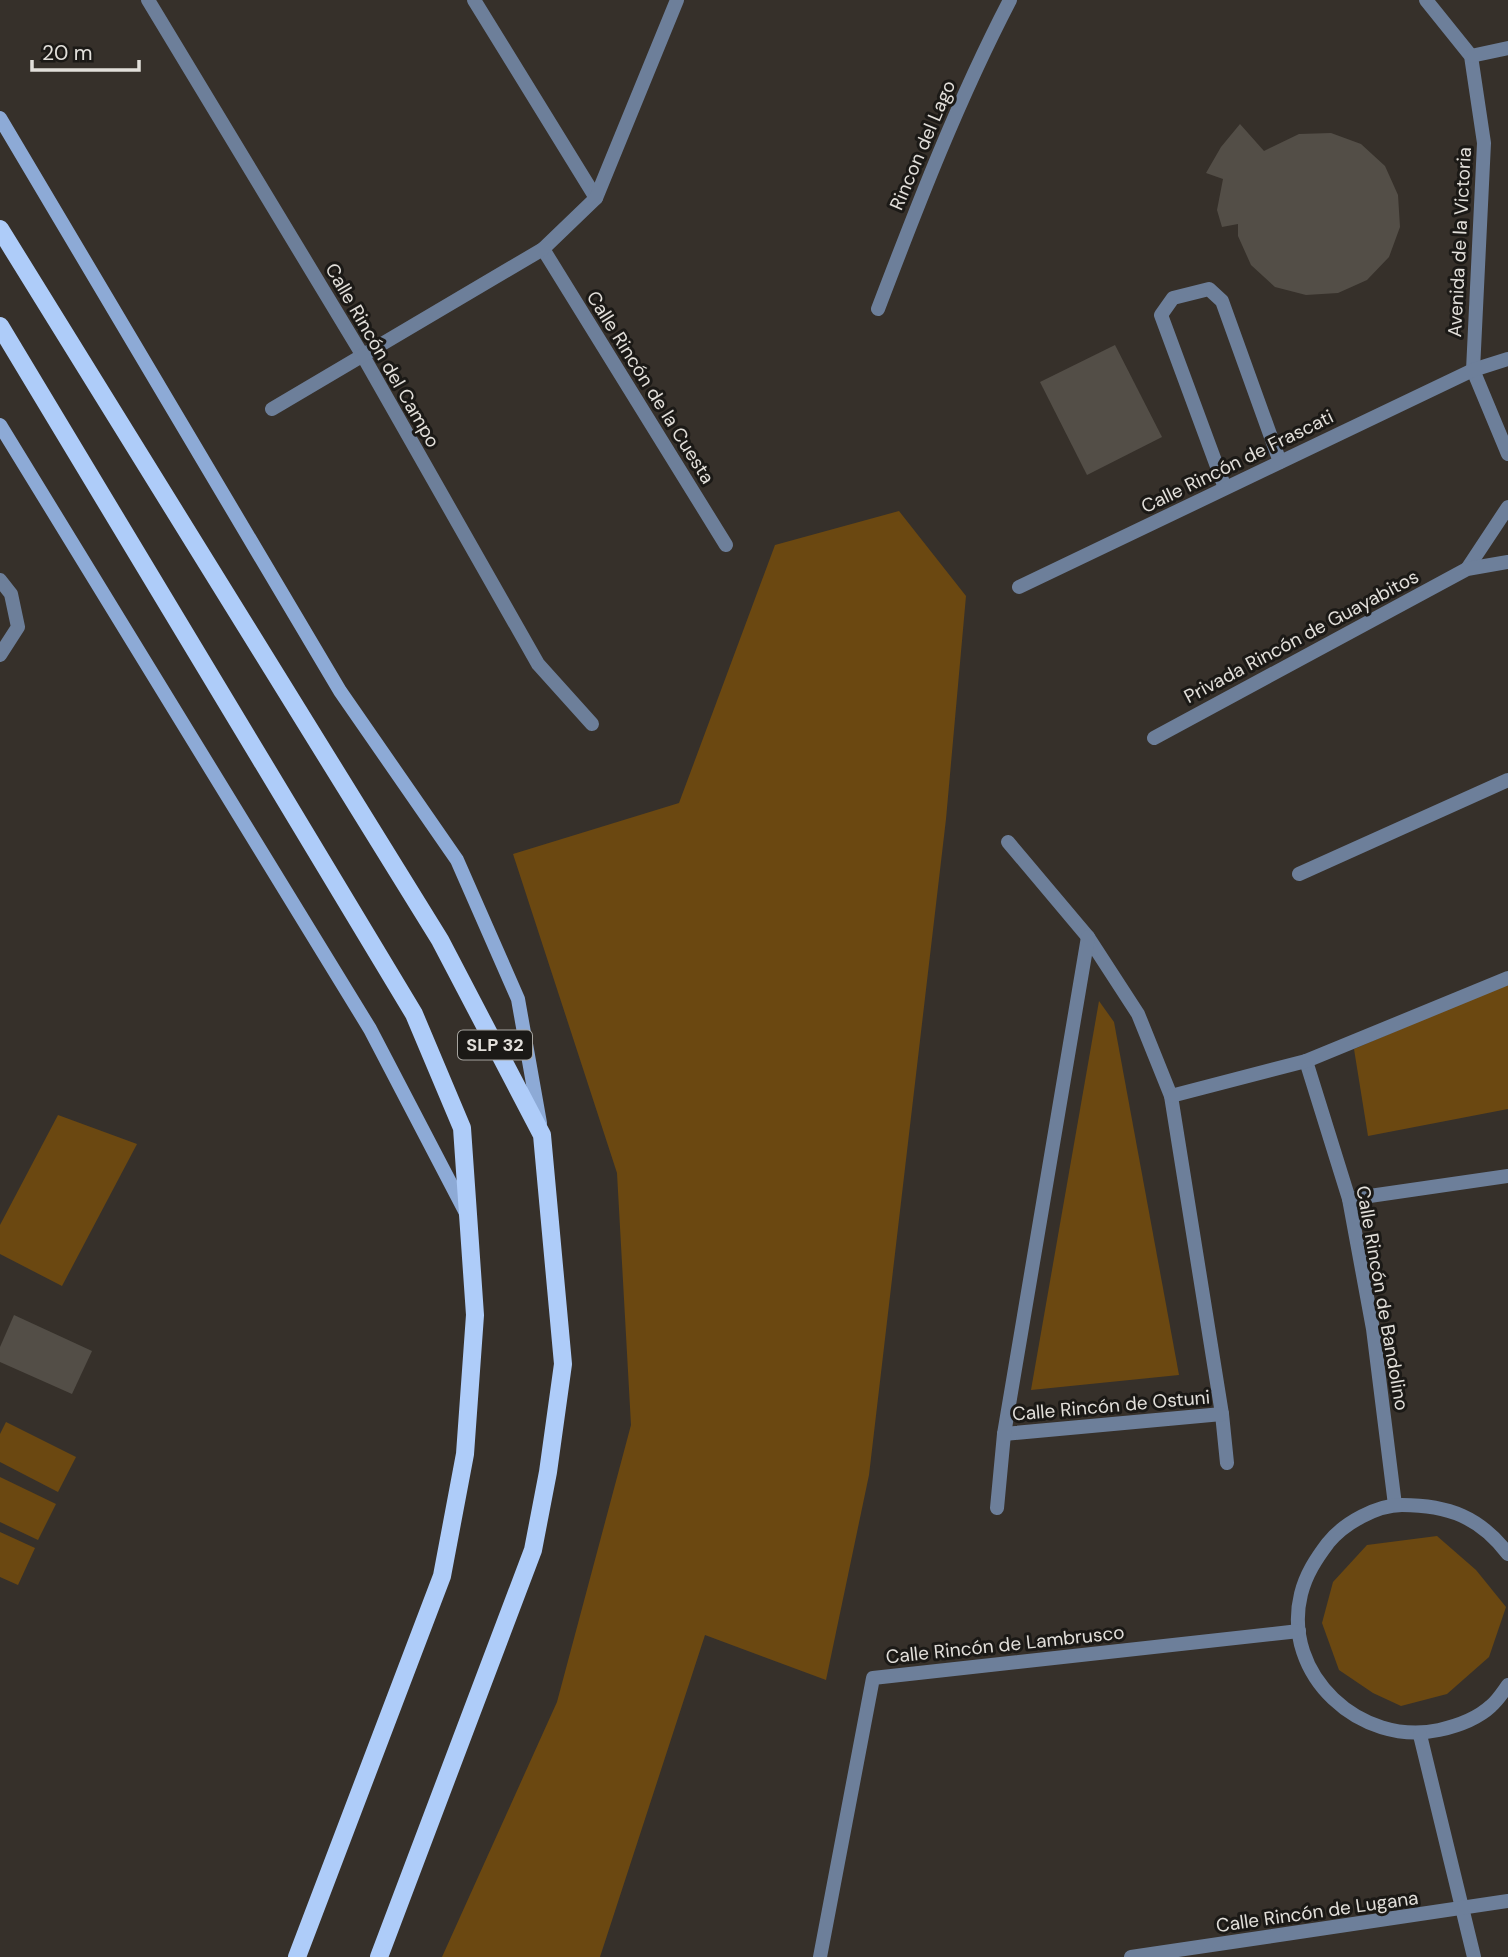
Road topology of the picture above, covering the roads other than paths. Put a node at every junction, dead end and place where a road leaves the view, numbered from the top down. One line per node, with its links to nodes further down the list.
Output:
1 (148, 0): 14 (street, Calle Rincón del Campo)
2 (474, 0): 9 (street)
3 (677, 0): 9 (street)
4 (1010, 0): 12 (street, Rincon del Lago)
5 (1426, 0): 7 (street)
6 (1508, 48): 7 (street)
7 (1471, 56): 16 (street, Avenida de la Victoria)
8 (0, 118): 38 (street)
9 (596, 198): 11 (street)
10 (0, 229): 38 (main road, SLP 32)
11 (543, 249): 14 (street); 23 (street, Calle Rincón de la Cuesta)
12 (878, 309)
13 (0, 327): 41 (main road, SLP 32)
14 (363, 356): 17 (street); 29 (street, Calle Rincón del Campo)
15 (1508, 359): 16 (street, Calle Rincón de Frascati)
16 (1473, 370): 19 (street, Avenida de la Victoria); 20 (street, Calle Rincón de Frascati)
17 (272, 409)
18 (0, 425): 41 (street)
19 (1508, 454)
20 (1280, 462): 21 (street, Calle Rincón de Frascati); 21 (street)
21 (1225, 488): 27 (street, Calle Rincón de Frascati)
22 (1508, 508): 25 (street, Privada Rincón de Guayabitos)
23 (726, 545)
24 (1508, 562): 25 (street, Privada Rincón de Guayabitos)
25 (1467, 569): 30 (street, Privada Rincón de Guayabitos)
26 (0, 580): 28 (street)
27 (1018, 587)
28 (0, 655)
29 (592, 724)
30 (1154, 738)
31 (1508, 780): 33 (street)
32 (1008, 842): 34 (street, Calle Rincón de Ostuni)
33 (1299, 874)
34 (1088, 937): 37 (street, Calle Rincón de Ostuni); 43 (street, Calle Rincón de Ostuni)
35 (1508, 978): 36 (street)
36 (1306, 1061): 37 (street); 40 (street, Calle Rincón de Bandolino)
37 (1171, 1096): 42 (street, Calle Rincón de Ostuni)
38 (542, 1135): 54 (main road, SLP 32)
39 (1508, 1176): 40 (street)
40 (1349, 1199): 45 (street, Calle Rincón de Bandolino)
41 (469, 1219): 53 (main road, SLP 32)
42 (1222, 1414): 43 (street, Calle Rincón de Ostuni); 44 (street)
43 (1004, 1434): 46 (street)
44 (1227, 1463)
45 (1395, 1505): 47 (street); 48 (street)
46 (997, 1508)
47 (1508, 1554)
48 (1299, 1631): 50 (street); 55 (street, Calle Rincón de Lambrusco)
49 (1508, 1685): 50 (street)
50 (1420, 1735): 52 (street)
51 (1508, 1901): 52 (street, Calle Rincón de Lugana)
52 (1463, 1909): 56 (street, Calle Rincón de Lugana); 57 (street)
53 (297, 1957)
54 (379, 1957)
55 (820, 1957)
56 (1131, 1957)
57 (1474, 1957)

